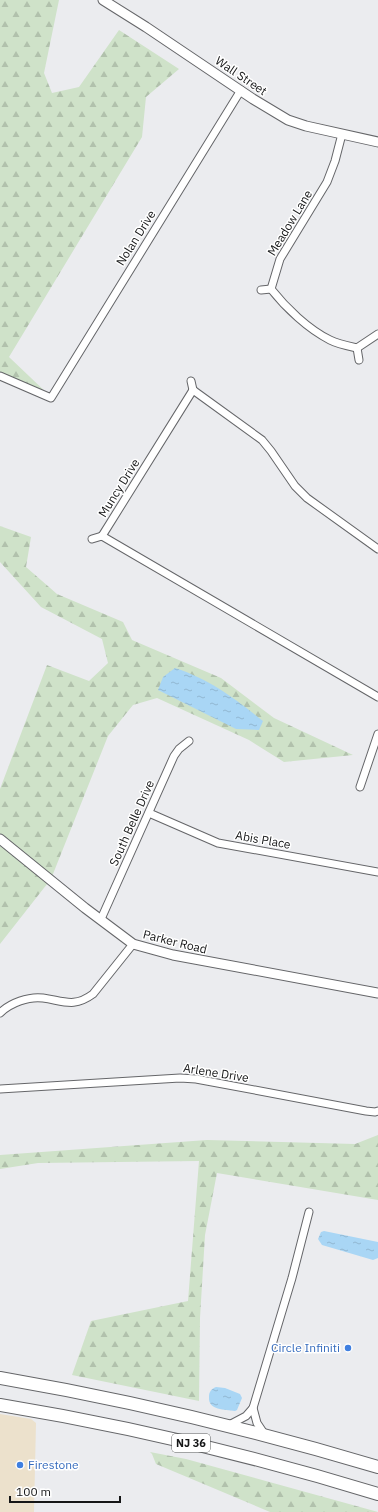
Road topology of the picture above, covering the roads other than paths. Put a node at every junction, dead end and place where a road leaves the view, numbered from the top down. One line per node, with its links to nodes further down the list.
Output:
1 (103, 0): 2 (street, Wall Street)
2 (241, 90): 3 (street, Wall Street); 10 (street, Nolan Drive)
3 (342, 134): 4 (street, Wall Street); 5 (street, Meadow Lane)
4 (378, 142)
5 (271, 289): 6 (street); 8 (street)
6 (262, 290)
7 (378, 334): 8 (street)
8 (357, 348): 9 (street)
9 (359, 360)
10 (0, 376)
11 (191, 381): 12 (street)
12 (193, 390): 13 (street, Muncy Drive); 15 (street)
13 (102, 536): 14 (street); 16 (street, Muncy Drive)
14 (92, 539)
15 (378, 549)
16 (378, 697)
17 (378, 734): 19 (street)
18 (189, 741): 20 (street, South Belle Drive)
19 (360, 787)
20 (149, 813): 22 (street, Abis Place); 23 (street, South Belle Drive)
21 (0, 839): 23 (street, Parker Road)
22 (378, 872)
23 (101, 919): 24 (street, Parker Road)
24 (133, 944): 25 (street, Parker Road); 26 (street)
25 (378, 993)
26 (0, 1013)
27 (0, 1089): 28 (street, Arlene Drive)
28 (378, 1111)
29 (309, 1212): 32 (street)
30 (0, 1378): 33 (highway, NJ 36)
31 (0, 1405): 36 (highway, NJ 36)
32 (254, 1408): 33 (street); 34 (street)
33 (228, 1426): 34 (highway, NJ 36)
34 (267, 1436): 35 (highway, NJ 36)
35 (378, 1467)
36 (378, 1494)

